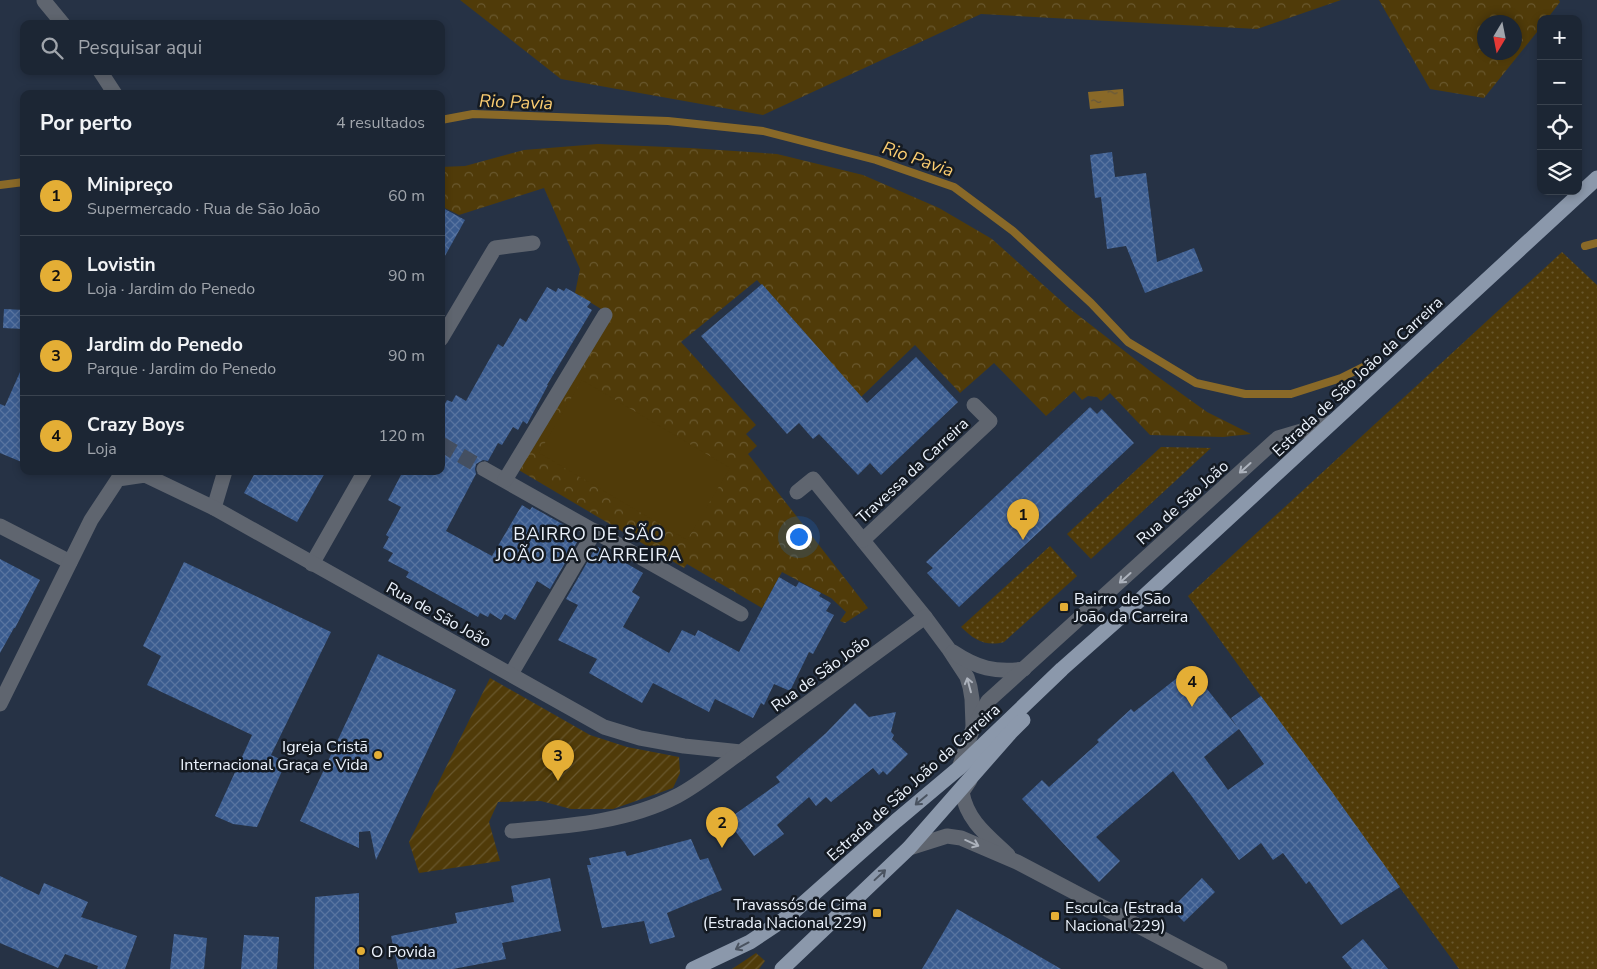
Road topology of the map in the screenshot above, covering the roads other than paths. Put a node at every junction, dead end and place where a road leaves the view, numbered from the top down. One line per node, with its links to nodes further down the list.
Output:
1 (44, 1): 2 (street)
2 (61, 20)
3 (103, 75): 4 (street)
4 (112, 90)
5 (1597, 178): 10 (main road, Estrada de São João da Carreira)
6 (533, 243): 8 (street)
7 (605, 315): 14 (street)
8 (445, 332)
9 (974, 405): 19 (street, Travessa da Carreira)
10 (1332, 422): 22 (main road, Estrada de São João da Carreira); 26 (street, Rua de São João, one-way to 26)
11 (484, 469): 14 (street)
12 (224, 475): 16 (street)
13 (362, 475): 21 (street)
14 (505, 480): 18 (street)
15 (797, 492): 19 (street, Travessa da Carreira)
16 (214, 508): 20 (street, Rua de São João); 21 (street, Rua de São João)
17 (0, 526): 20 (street)
18 (595, 531): 23 (street); 27 (street)
19 (862, 540): 24 (street, Travessa da Carreira)
20 (70, 562): 28 (street, Rua de São João)
21 (312, 564): 27 (street, Rua de São João)
22 (1141, 599): 31 (main road, Estrada de São João da Carreira); 32 (main road, Estrada de São João da Carreira)
23 (741, 614)
24 (925, 617): 25 (street, Rua de São João); 30 (street, Rua de São João)
25 (948, 648): 26 (street, Rua de São João); 29 (street, Rua de São João, one-way to 25)
26 (1024, 670): 29 (street, Rua de São João)
27 (511, 674): 30 (street, Rua de São João)
28 (0, 704)
29 (972, 728): 31 (street, Rua de São João)
30 (741, 752): 33 (street)
31 (959, 768): 36 (main road, Estrada de São João da Carreira, one-way to 36)
32 (970, 779): 34 (main road, Estrada de São João da Carreira); 35 (street)
33 (512, 831)
34 (909, 848): 35 (street, one-way to 35); 37 (main road, Estrada de São João da Carreira, one-way to 34)
35 (1017, 862): 38 (street)
36 (693, 969)
37 (782, 969)
38 (1220, 969)

